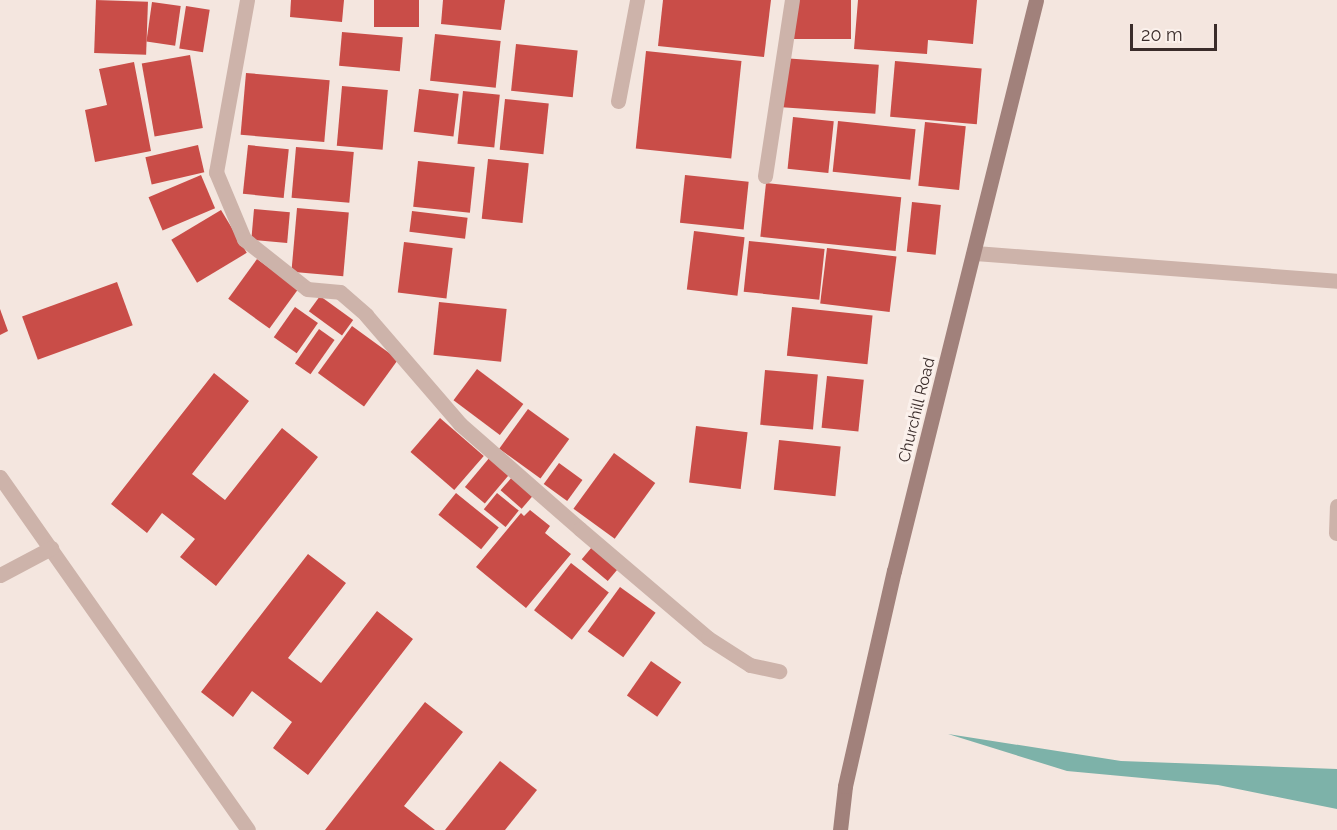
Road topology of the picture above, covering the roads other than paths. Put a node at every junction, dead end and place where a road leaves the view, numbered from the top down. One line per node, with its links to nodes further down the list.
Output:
1 (247, 0): 14 (street)
2 (637, 0): 5 (street)
3 (792, 0): 6 (street)
4 (1036, 0): 7 (street, Churchill Road)
5 (618, 101)
6 (765, 176)
7 (975, 253): 8 (street); 16 (street, Churchill Road)
8 (1337, 281)
9 (0, 477): 12 (street)
10 (1337, 506): 11 (street)
11 (1336, 533)
12 (51, 548): 13 (street); 15 (street)
13 (0, 575)
14 (778, 672)
15 (248, 830)
16 (840, 830)

